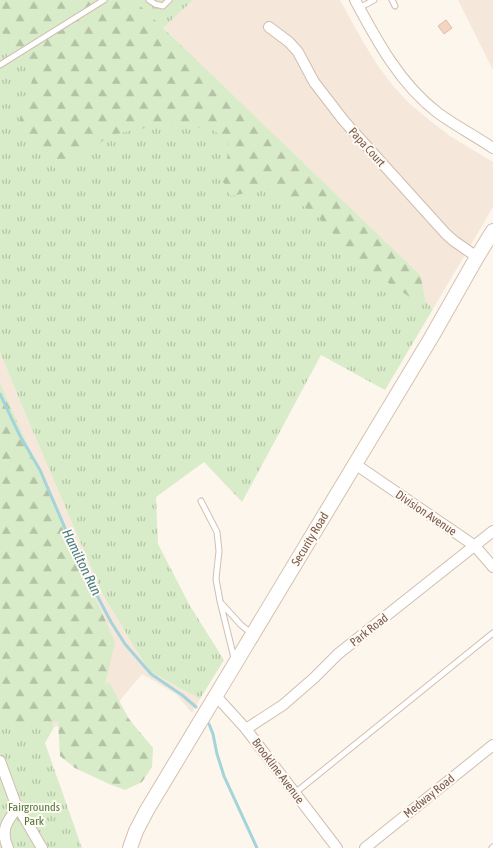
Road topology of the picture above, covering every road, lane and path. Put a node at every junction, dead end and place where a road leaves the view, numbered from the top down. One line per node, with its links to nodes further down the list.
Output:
1 (104, 0): 9 (lane)
2 (149, 0): 3 (lane)
3 (169, 0)
4 (374, 0): 6 (lane)
5 (392, 0): 7 (lane)
6 (357, 4): 10 (street)
7 (395, 6)
8 (269, 27): 12 (street, Papa Court)
9 (0, 65)
10 (493, 148)
11 (493, 232): 12 (street, Security Road)
12 (477, 257): 13 (street, Security Road)
13 (355, 464): 16 (street, Division Avenue); 20 (street, Security Road)
14 (201, 501): 18 (lane)
15 (493, 532): 16 (street, Park Road)
16 (475, 546): 17 (street, Division Avenue); 23 (street, Park Road)
17 (493, 567)
18 (220, 601): 20 (lane); 21 (lane)
19 (493, 633): 26 (lane)
20 (253, 634): 21 (street, Security Road)
21 (236, 664): 22 (street, Security Road)
22 (216, 696): 23 (street, Brookline Avenue); 30 (street, Security Road)
23 (246, 729): 26 (street, Brookline Avenue)
24 (493, 745): 32 (street, Medway Road)
25 (0, 761): 27 (street)
26 (295, 793): 31 (street, Brookline Avenue)
27 (18, 807): 28 (street); 29 (street)
28 (8, 848)
29 (42, 848)
30 (130, 848)
31 (337, 848)
32 (365, 848)

